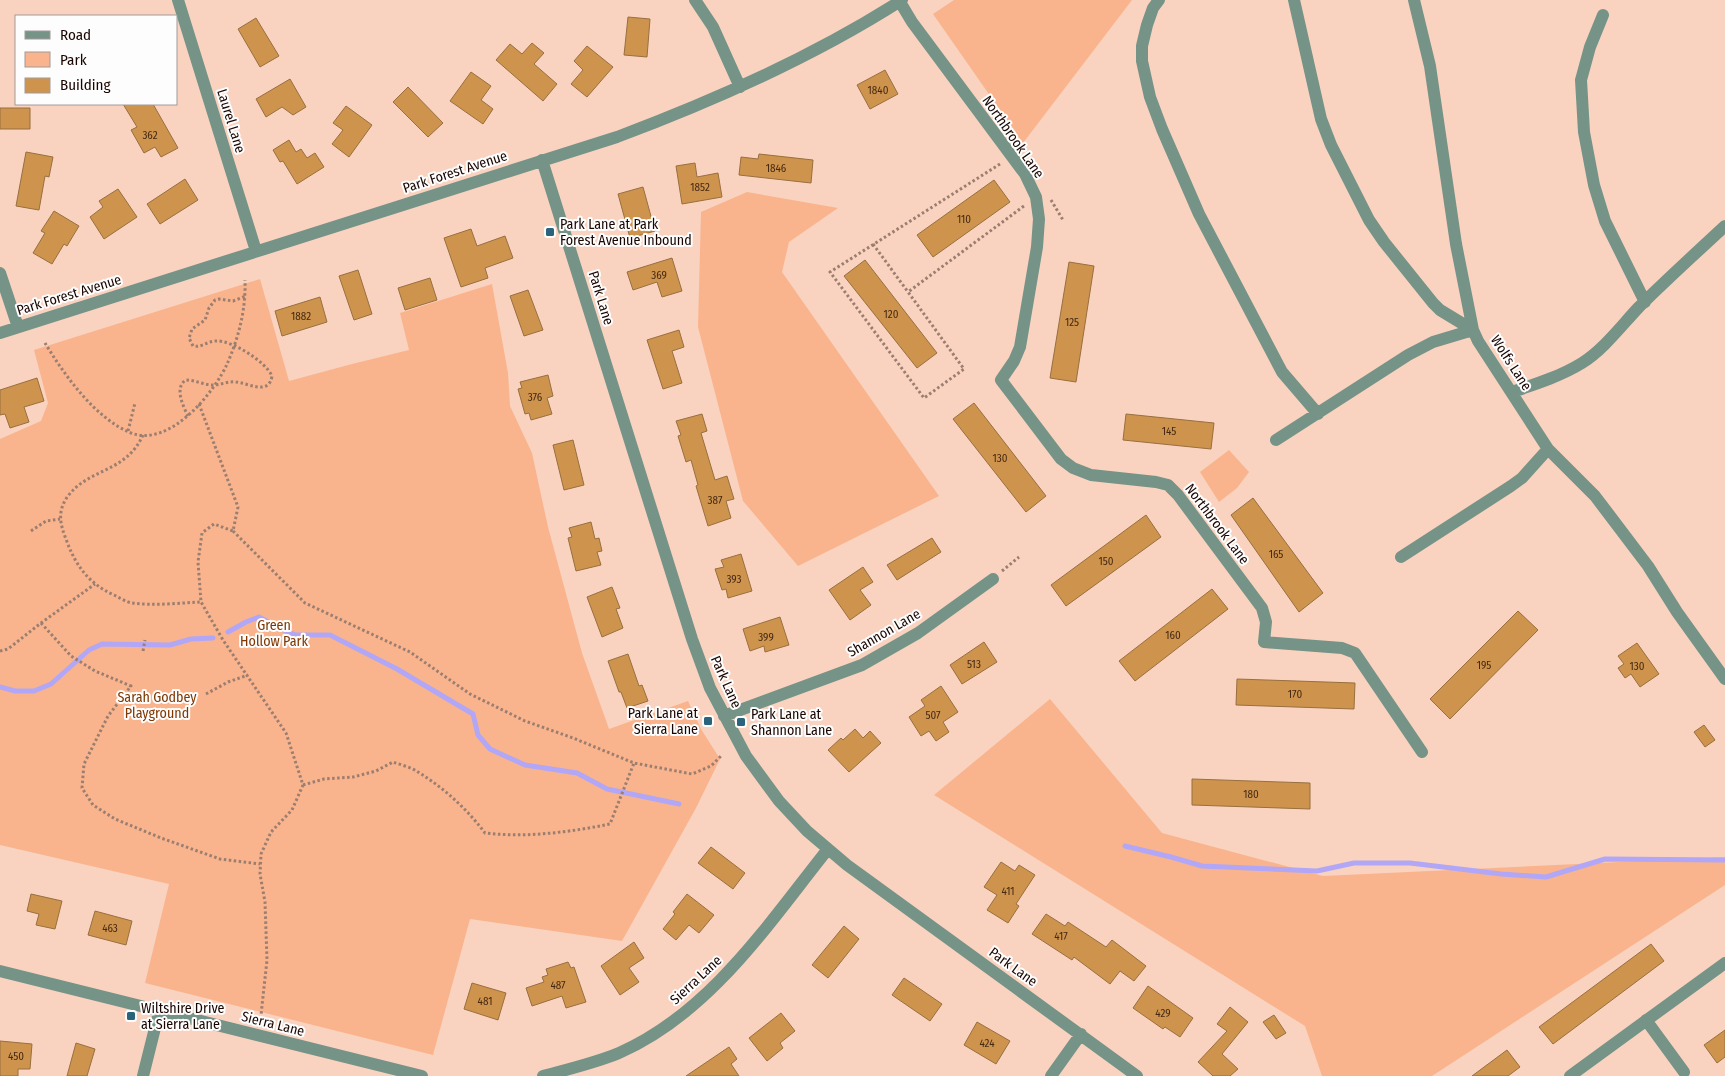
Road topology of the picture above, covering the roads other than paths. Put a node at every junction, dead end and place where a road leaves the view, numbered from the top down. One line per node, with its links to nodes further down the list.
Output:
1 (178, 0): 11 (street, Laurel Lane)
2 (695, 0): 8 (street)
3 (1159, 0): 18 (street)
4 (1294, 0): 15 (street)
5 (1414, 0): 15 (street, Wolfs Lane)
6 (901, 1): 8 (street, Park Forest Avenue); 25 (street, Northbrook Lane)
7 (1603, 15): 13 (street)
8 (740, 88): 9 (street, Park Forest Avenue)
9 (542, 160): 11 (street, Park Forest Avenue); 24 (street, Park Lane)
10 (1725, 226): 13 (street)
11 (256, 251): 14 (street, Park Forest Avenue)
12 (0, 274): 14 (street)
13 (1645, 302): 17 (street)
14 (18, 327): 16 (street, Park Forest Avenue)
15 (1473, 330): 17 (street, Wolfs Lane); 18 (street)
16 (0, 333)
17 (1512, 392): 20 (street, Wolfs Lane)
18 (1318, 414): 19 (street)
19 (1276, 440)
20 (1548, 449): 21 (street); 23 (street, Wolfs Lane)
21 (1401, 557)
22 (993, 579): 24 (street, Shannon Lane)
23 (1725, 679)
24 (724, 716): 26 (street, Park Lane)
25 (1422, 752)
26 (828, 849): 31 (street, Park Lane); 35 (street, Sierra Lane)
27 (1725, 963): 30 (street)
28 (0, 971): 29 (street, Sierra Lane)
29 (159, 1012): 33 (street); 34 (street, Sierra Lane)
30 (1646, 1020): 32 (street); 38 (street)
31 (1081, 1034): 36 (street); 37 (street, Park Lane)
32 (1684, 1072)
33 (143, 1076)
34 (422, 1076)
35 (543, 1076)
36 (1051, 1076)
37 (1137, 1076)
38 (1570, 1076)

